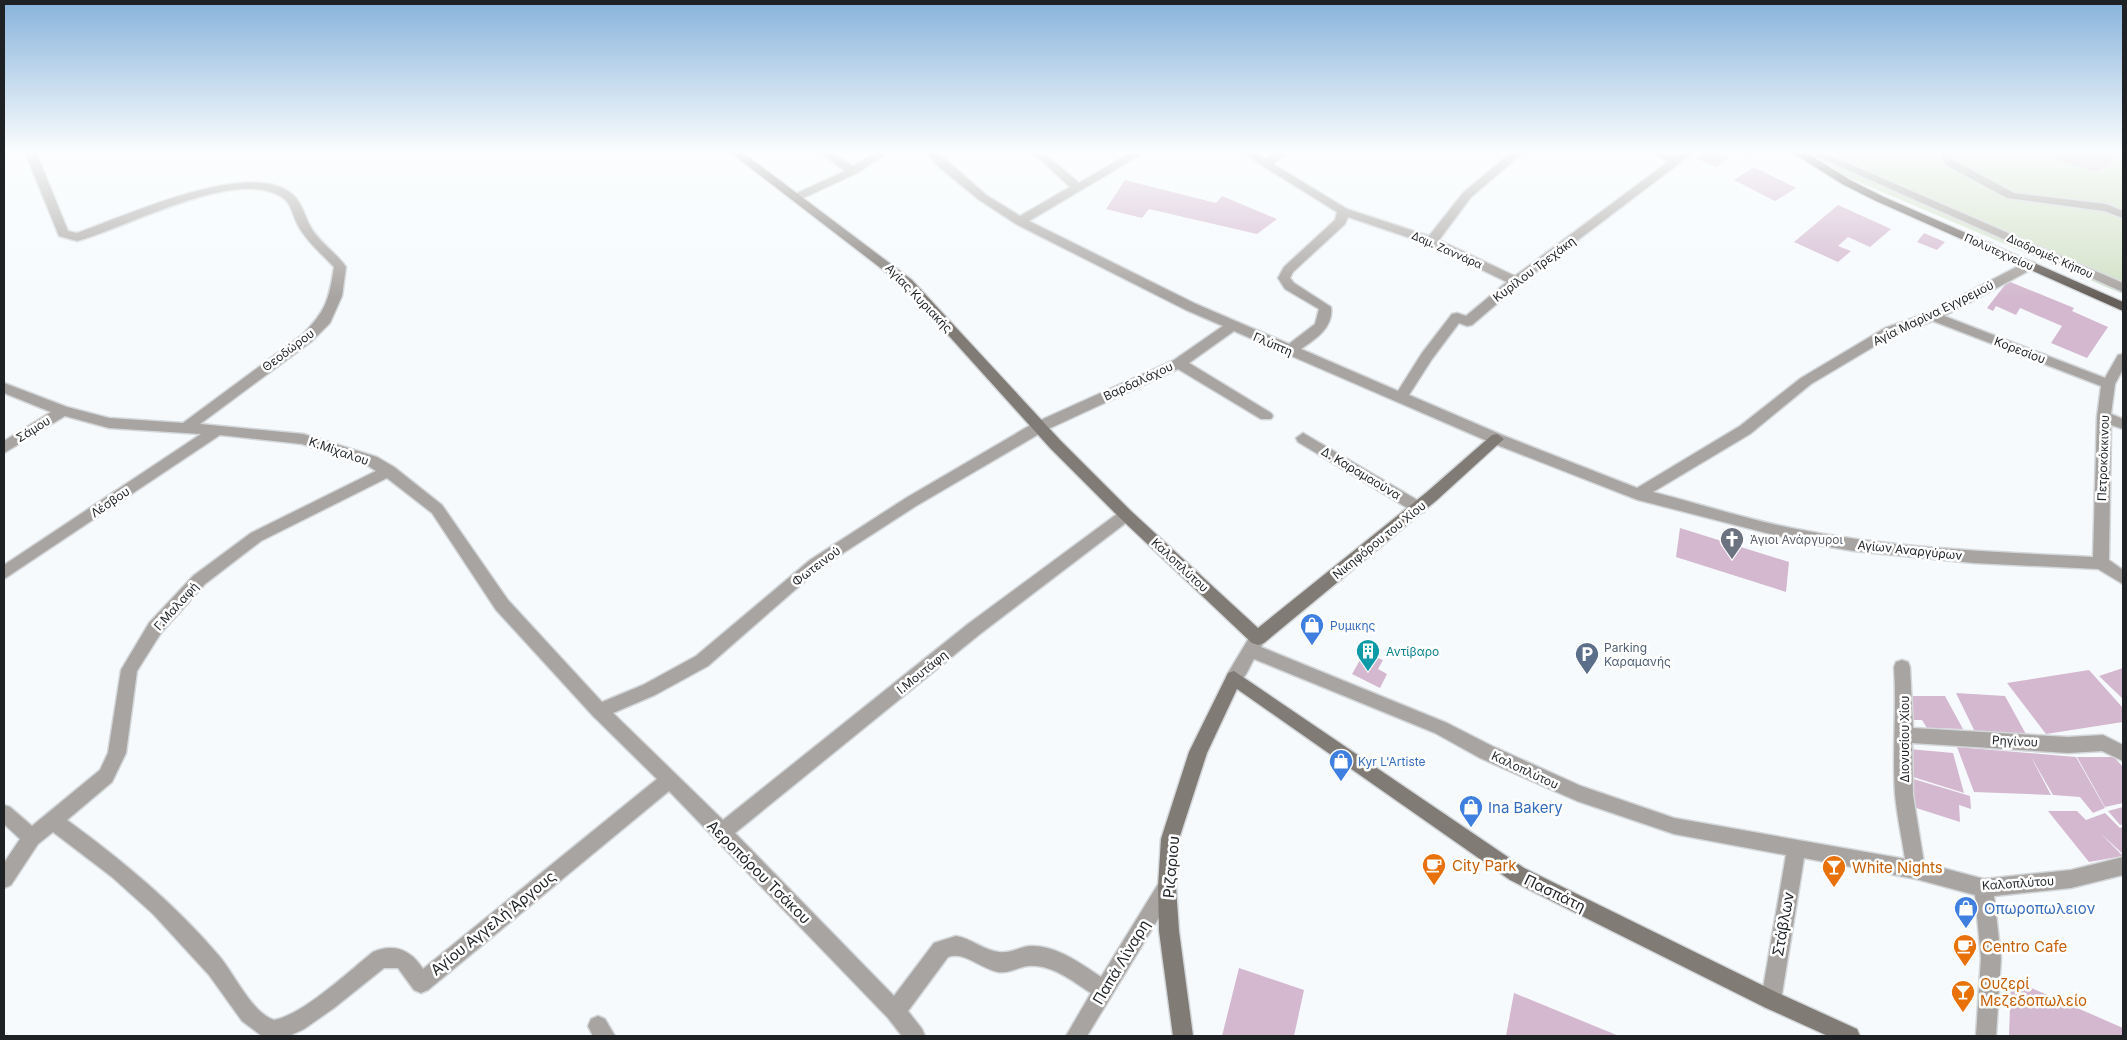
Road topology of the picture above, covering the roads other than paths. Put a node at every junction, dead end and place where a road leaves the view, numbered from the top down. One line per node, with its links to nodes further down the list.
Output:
1 (50, 201): 2 (street, Θεοδώρου)
2 (180, 201)
3 (292, 201): 34 (street, Θεοδώρου)
4 (802, 201): 33 (street, Αγίας Κυριακής)
5 (986, 201): 15 (street, Γλύπτη)
6 (1056, 201): 15 (street)
7 (1327, 201): 13 (street, Δαμ. Ζαννάρα)
8 (1463, 201): 16 (street)
9 (1624, 201): 18 (street, Κυρίλου Τρεχάκη)
10 (1884, 201): 17 (main road, Πολυτεχνείου)
11 (1924, 201): 19 (street, Διαδρομές Κήπου)
12 (2047, 201): 14 (street)
13 (1343, 210): 16 (street, Δαμ. Ζαννάρα); 23 (street)
14 (2123, 215)
15 (1020, 221): 22 (street, Γλύπτη)
16 (1432, 241): 18 (street, Δαμ. Ζαννάρα)
17 (2030, 265): 20 (main road, Πολυτεχνείου); 21 (street, Αγία Μαρίνα Εγγρεμού)
18 (1516, 281): 28 (street, Κυρίλου Τρεχάκη)
19 (2123, 288)
20 (2123, 307)
21 (1933, 316): 26 (street, Κορεσίου); 40 (street, Αγία Μαρίνα Εγγρεμού)
22 (1232, 326): 23 (street, Γλύπτη); 25 (street, Βαρδαλάχου)
23 (1289, 351): 28 (street, Γλύπτη)
24 (2123, 358): 26 (street, Πετροκόκκινου)
25 (1179, 363): 30 (street); 33 (street, Βαρδαλάχου)
26 (2108, 384): 31 (street, Πετροκόκκινου)
27 (4, 388): 29 (street, Κ.Μίχαλου)
28 (1400, 398): 37 (street, Γλύπτη)
29 (63, 411): 34 (street, Κ.Μίχαλου); 38 (street, Σάμου)
30 (1266, 416)
31 (2104, 417): 32 (street); 43 (street, Πετροκόκκινου)
32 (2123, 424)
33 (1039, 427): 42 (street, Καλοπλύτου); 49 (street, Φωτεινού)
34 (187, 428): 35 (street, Κ.Μίχαλου)
35 (216, 431): 39 (street, Κ.Μίχαλου); 44 (street, Λέσβου)
36 (1303, 438): 41 (street, Δ. Καραμαούνα)
37 (1497, 439): 40 (street, Γλύπτη); 41 (street, Νικηφόρου του Χίου)
38 (4, 448)
39 (389, 471): 49 (street, Κ.Μίχαλου); 54 (street, Γ.Μαλαφή)
40 (1638, 494): 43 (street, Αγίων Αναργύρων)
41 (1418, 508): 46 (street, Νικηφόρου του Χίου)
42 (1126, 515): 46 (street, Καλοπλύτου); 55 (street, Ι.Μουτάφη)
43 (2101, 563): 45 (street)
44 (4, 573)
45 (2123, 578)
46 (1255, 644): 48 (street); 57 (street, Καλοπλύτου)
47 (1902, 667): 50 (street, Διονυσίου Χίου)
48 (1234, 678): 61 (street, Ριζαριου); 64 (street, Πασπάτη)
49 (599, 710): 52 (street, Αεροπόρου Τσάκου)
50 (1904, 735): 51 (street, Ρηγίνου); 59 (street, Διονυσίου Χίου)
51 (2123, 753)
52 (668, 781): 54 (street, Αγίου Αγγελή Άργους); 55 (street, Αεροπόρου Τσάκου)
53 (4, 814): 56 (street)
54 (53, 820): 56 (street, Γ.Μαλαφή)
55 (722, 833): 65 (street, Αεροπόρου Τσάκου)
56 (32, 838): 60 (street, Γ.Μαλαφή)
57 (1796, 849): 59 (street, Καλοπλύτου); 64 (street, Στάβλων)
58 (2123, 866): 62 (street, Καλοπλύτου)
59 (1916, 870): 62 (street, Καλοπλύτου)
60 (4, 879)
61 (1167, 887): 63 (street, Παπά Λίναρη); 68 (street, Ριζαριου)
62 (1984, 888): 70 (street)
63 (1104, 990): 65 (street); 67 (street, Παπά Λίναρη)
64 (1771, 1000): 69 (street, Πασπάτη)
65 (895, 1012): 66 (street, Αεροπόρου Τσάκου)
66 (915, 1036)
67 (1076, 1036)
68 (1183, 1036)
69 (1850, 1036)
70 (1986, 1036)

